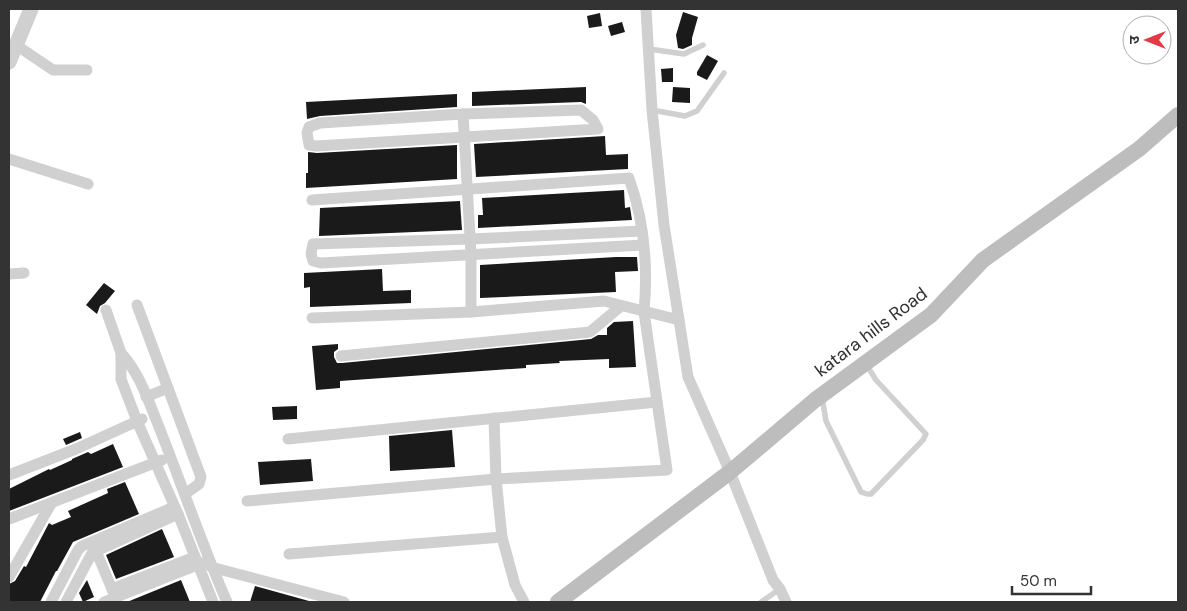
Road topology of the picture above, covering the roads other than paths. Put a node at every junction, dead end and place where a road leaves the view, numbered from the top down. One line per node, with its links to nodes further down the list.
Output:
1 (31, 9): 3 (street)
2 (646, 9): 5 (street)
3 (16, 45): 6 (street); 7 (street)
4 (703, 45): 5 (lane)
5 (649, 50): 9 (street)
6 (9, 62)
7 (87, 70)
8 (724, 73): 9 (lane)
9 (652, 110): 29 (street)
10 (463, 114): 12 (street); 12 (street); 12 (street)
11 (1178, 115): 32 (main road, katara hills Road)
12 (464, 138): 15 (street)
13 (9, 159): 14 (street)
14 (88, 184)
15 (467, 188): 16 (street); 17 (street); 18 (street)
16 (312, 200)
17 (642, 231): 18 (street); 19 (street)
18 (470, 239): 20 (street); 20 (street)
19 (643, 246): 20 (street); 27 (street)
20 (471, 254): 26 (street)
21 (24, 273): 22 (street)
22 (9, 274)
23 (136, 305): 33 (street)
24 (621, 306): 26 (street); 27 (street); 31 (street)
25 (106, 310): 30 (street)
26 (471, 312): 28 (street)
27 (644, 312): 29 (street); 36 (street)
28 (312, 318)
29 (679, 320): 43 (street)
30 (121, 353): 35 (street); 39 (street)
31 (341, 356)
32 (866, 363): 34 (main road, katara hills Road); 34 (lane)
33 (168, 388): 35 (street); 46 (street)
34 (822, 395): 43 (main road, katara hills Road)
35 (146, 397): 37 (street)
36 (658, 402): 38 (street); 45 (street)
37 (154, 415): 39 (street); 41 (street)
38 (494, 418): 40 (street); 45 (street)
39 (137, 421): 42 (street); 44 (street)
40 (288, 439)
41 (170, 456): 42 (street); 46 (street)
42 (155, 463): 48 (street); 50 (street)
43 (730, 472): 57 (street); 66 (main road, katara hills Road)
44 (9, 474)
45 (496, 479): 47 (street); 52 (street)
46 (185, 494): 49 (street)
47 (248, 500)
48 (51, 504): 51 (street); 56 (street)
49 (191, 509): 50 (street); 55 (street)
50 (176, 511): 53 (street); 55 (street); 59 (street)
51 (9, 519)
52 (502, 537): 54 (street); 65 (street)
53 (96, 551): 58 (street); 60 (street)
54 (289, 554)
55 (203, 562): 58 (street); 62 (street); 63 (street); 64 (street)
56 (9, 577)
57 (780, 589): 67 (lane); 68 (street)
58 (114, 593): 61 (street)
59 (52, 602)
60 (66, 602)
61 (104, 602)
62 (213, 602)
63 (227, 602)
64 (344, 602)
65 (524, 602)
66 (558, 602)
67 (761, 602)
68 (786, 602)

